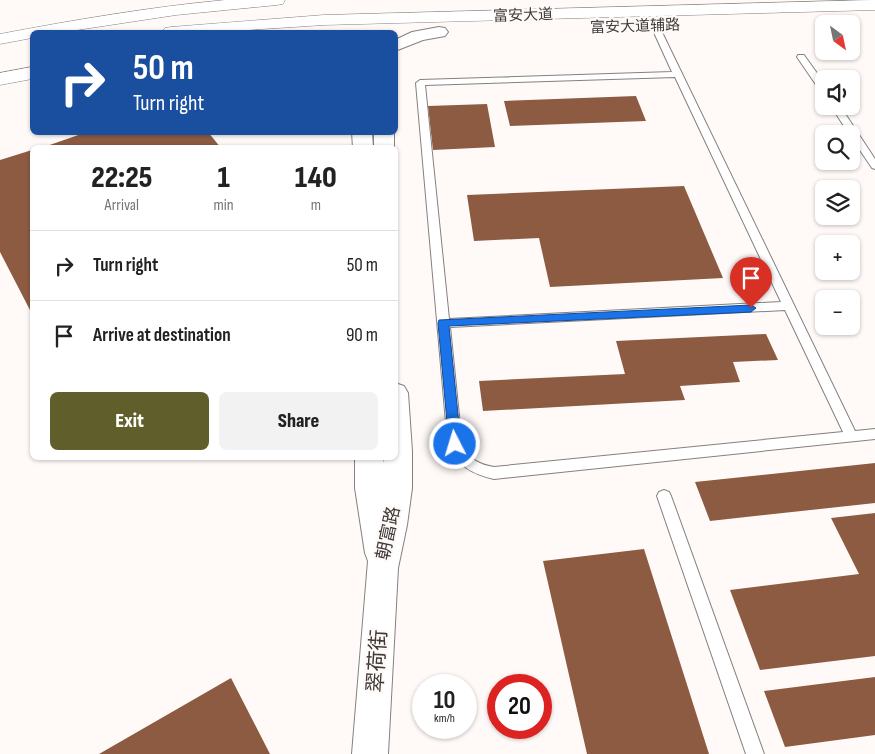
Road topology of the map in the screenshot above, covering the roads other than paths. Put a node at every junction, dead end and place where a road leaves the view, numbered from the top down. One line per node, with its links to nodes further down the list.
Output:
1 (277, 0): 7 (main road)
2 (875, 5): 3 (main road, 富安大道)
3 (426, 17): 6 (main road); 8 (main road, 富安大道)
4 (875, 20): 5 (main road, 富安大道辅路)
5 (655, 26): 6 (main road, 富安大道辅路); 16 (lane)
6 (605, 27): 9 (main road, 富安大道辅路)
7 (46, 30)
8 (192, 30)
9 (439, 32): 11 (main road, 富安大道辅路); 13 (street)
10 (30, 33): 12 (main road)
11 (398, 33)
12 (0, 39)
13 (398, 45)
14 (801, 57): 17 (lane)
15 (30, 73): 18 (main road)
16 (678, 74): 21 (lane); 22 (lane)
17 (815, 77)
18 (0, 79)
19 (841, 115): 20 (lane)
20 (875, 166)
21 (789, 306): 22 (lane); 24 (lane)
22 (443, 323): 24 (lane)
23 (875, 434): 24 (lane)
24 (851, 436)
25 (369, 460): 28 (street, 朝富路)
26 (398, 460): 28 (street, 朝富路)
27 (664, 496): 30 (lane)
28 (382, 568): 29 (street, 翠荷街)
29 (370, 754)
30 (755, 754)

